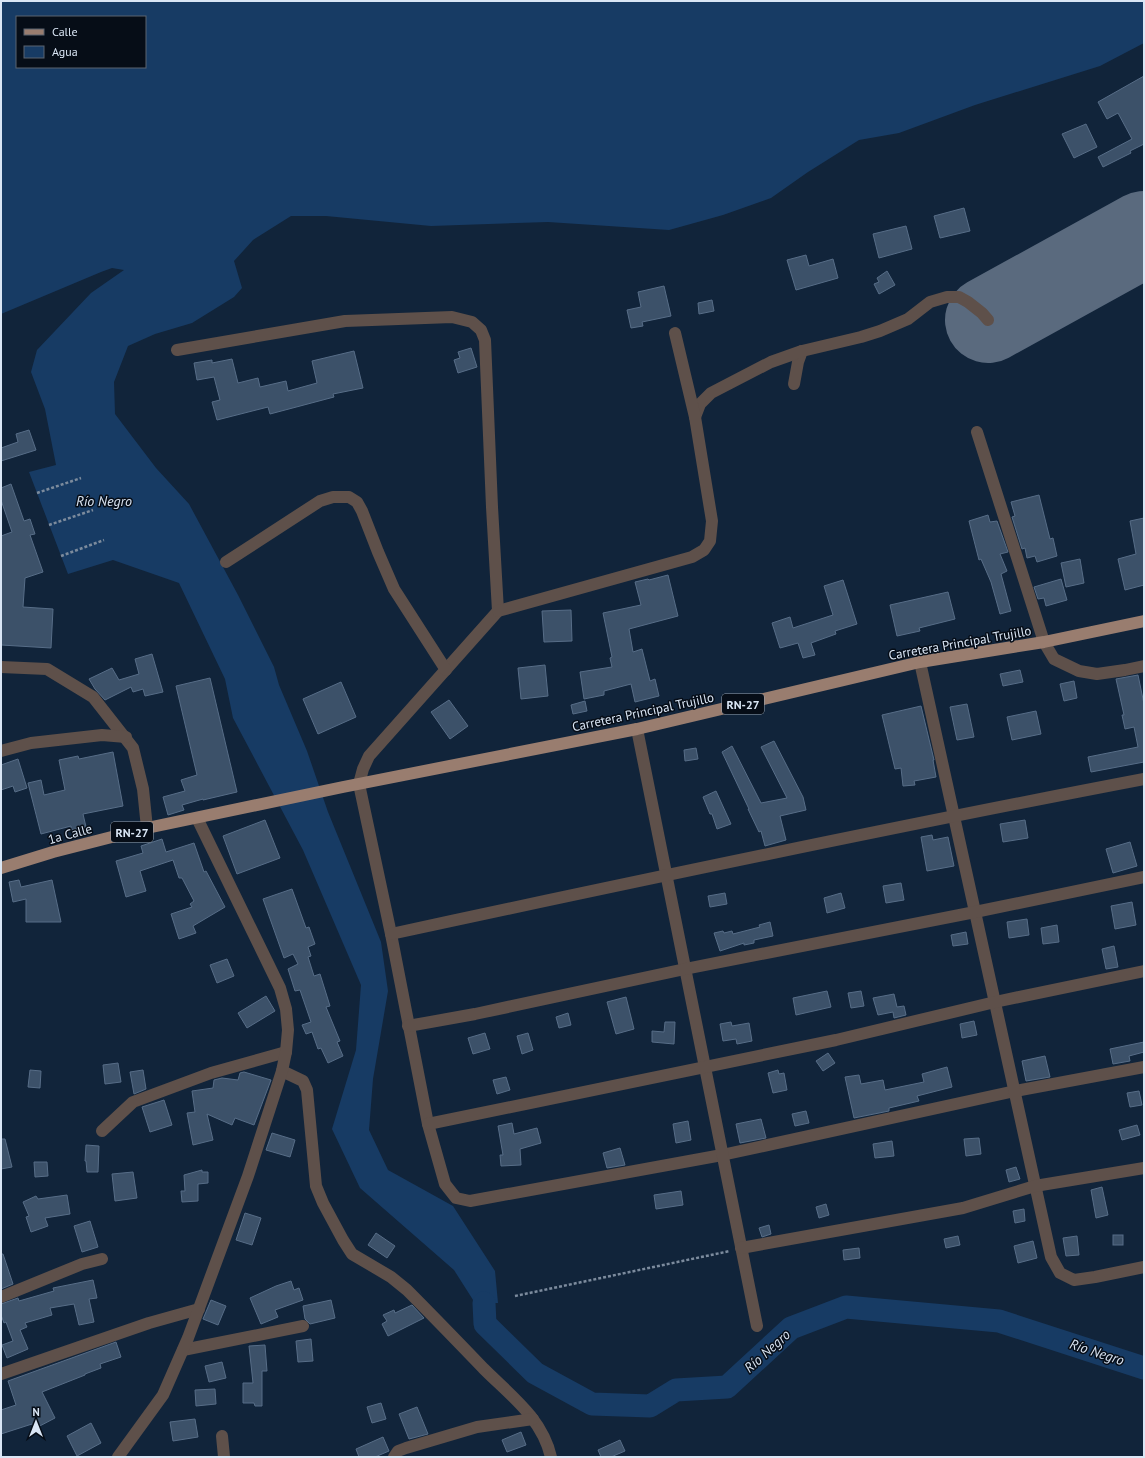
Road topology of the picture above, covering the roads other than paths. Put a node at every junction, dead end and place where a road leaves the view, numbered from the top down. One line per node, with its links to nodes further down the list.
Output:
1 (988, 320): 4 (street)
2 (675, 333): 6 (street)
3 (177, 350): 9 (street)
4 (802, 351): 5 (street); 6 (street)
5 (794, 384)
6 (695, 417): 9 (street)
7 (977, 432): 11 (street)
8 (226, 562): 15 (street)
9 (498, 611): 15 (street)
10 (1144, 622): 11 (main road, Carretera Principal Trujillo / RN-27)
11 (1044, 642): 12 (main road, Carretera Principal Trujillo / RN-27); 13 (street)
12 (920, 662): 16 (main road, Carretera Principal Trujillo / RN-27); 22 (street)
13 (1144, 666)
14 (1, 667): 17 (street)
15 (446, 670): 20 (street)
16 (637, 729): 20 (main road, Carretera Principal Trujillo / RN-27); 26 (street)
17 (126, 737): 18 (street); 24 (street)
18 (1, 751)
19 (1144, 779): 22 (street)
20 (359, 784): 21 (main road, Carretera Principal Trujillo / RN-27); 29 (street)
21 (265, 804): 23 (main road, 1a Calle / RN-27)
22 (954, 815): 26 (street); 28 (street)
23 (197, 818): 24 (main road, 1a Calle / RN-27); 34 (street)
24 (147, 828): 25 (main road, 1a Calle / RN-27)
25 (1, 868)
26 (666, 875): 29 (street); 30 (street)
27 (1144, 877): 28 (street)
28 (976, 912): 30 (street); 32 (street)
29 (391, 934): 33 (street)
30 (685, 969): 33 (street); 35 (street)
31 (1144, 971): 32 (street)
32 (995, 1002): 35 (street); 38 (street)
33 (408, 1026): 39 (street)
34 (286, 1052): 37 (street); 40 (street)
35 (705, 1067): 39 (street); 41 (street)
36 (1144, 1067): 38 (street)
37 (282, 1072): 48 (street); 53 (street)
38 (1015, 1091): 41 (street); 43 (street)
39 (428, 1124): 41 (street)
40 (102, 1131)
41 (722, 1155): 44 (street)
42 (1144, 1168): 43 (street)
43 (1036, 1186): 44 (street); 46 (street)
44 (741, 1248): 50 (street)
45 (102, 1259): 47 (street)
46 (1144, 1268)
47 (1, 1297)
48 (199, 1309): 51 (street); 52 (street)
49 (303, 1326): 51 (street)
50 (757, 1326)
51 (183, 1350): 55 (street)
52 (1, 1374)
53 (533, 1419): 57 (street); 58 (street)
54 (222, 1436): 56 (street)
55 (118, 1457)
56 (224, 1457)
57 (394, 1457)
58 (551, 1457)

